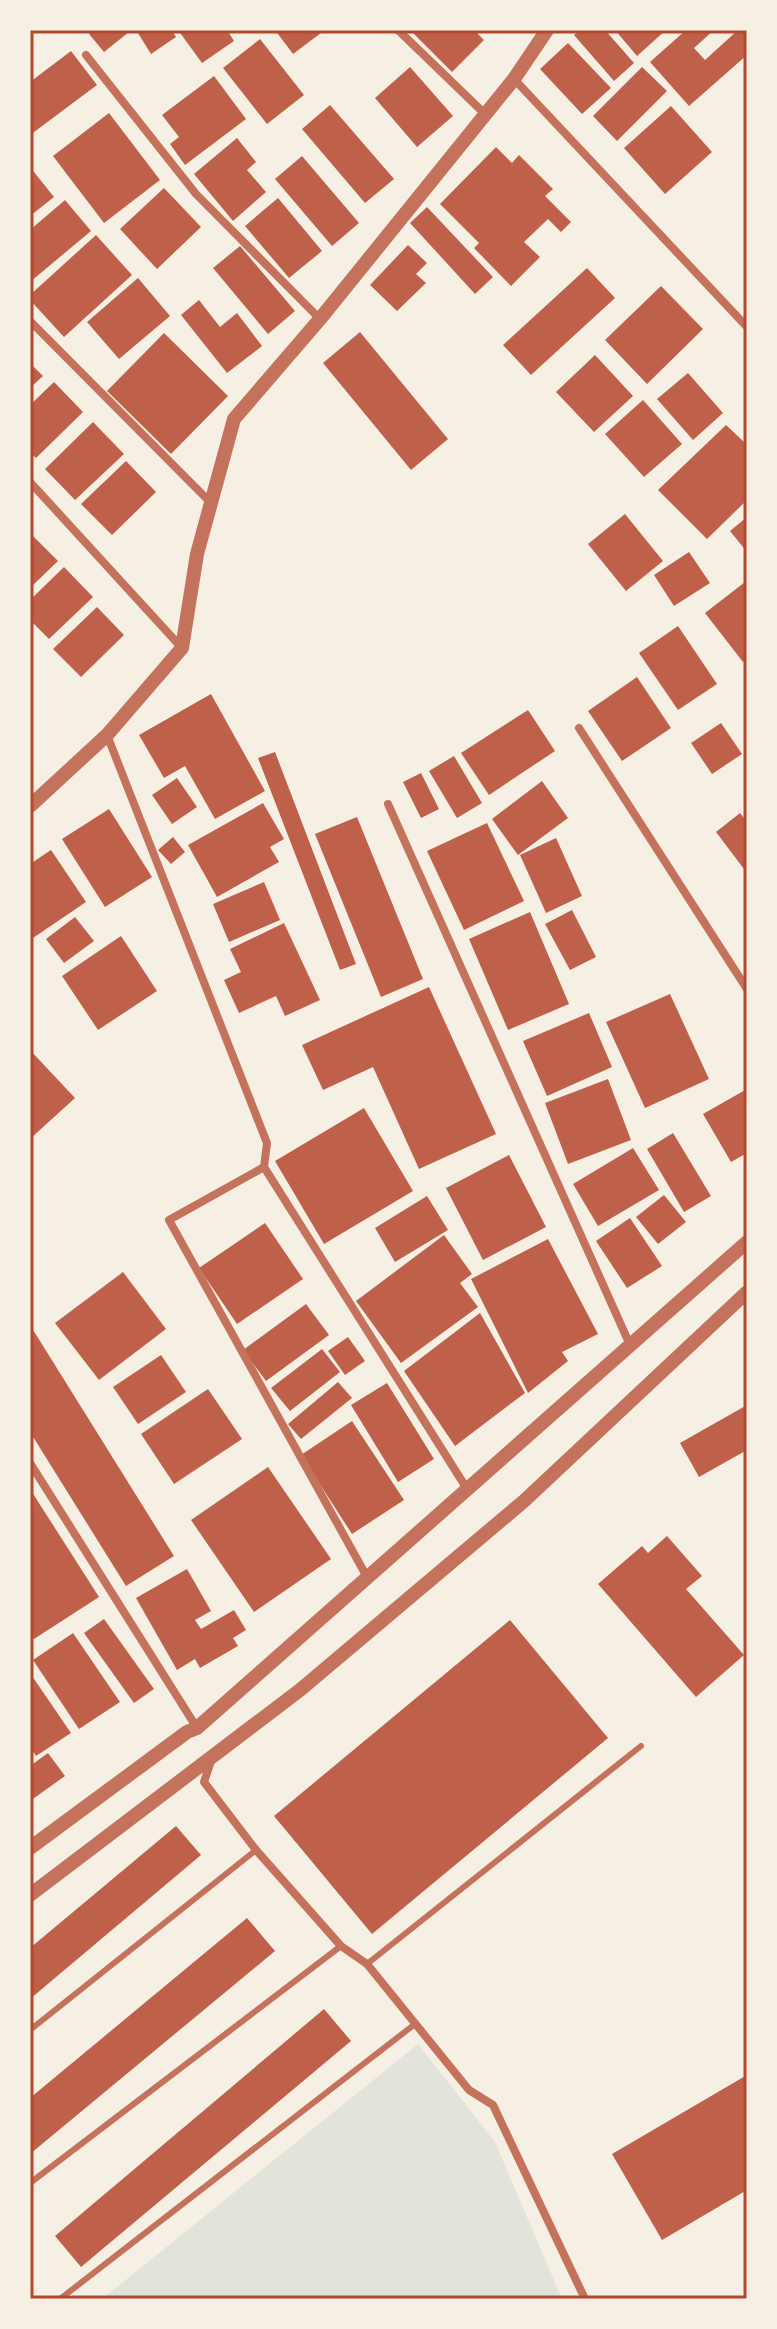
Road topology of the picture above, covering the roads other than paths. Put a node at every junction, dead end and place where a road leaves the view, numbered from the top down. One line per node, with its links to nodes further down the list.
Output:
1 (398, 30): 5 (street)
2 (547, 30): 4 (street)
3 (86, 55): 6 (street)
4 (514, 79): 5 (street); 8 (street)
5 (485, 114): 6 (street)
6 (320, 319): 10 (street)
7 (30, 321): 10 (street)
8 (747, 327)
9 (30, 482): 11 (street)
10 (211, 503): 11 (street)
11 (182, 648): 13 (street)
12 (579, 728): 16 (street)
13 (107, 735): 15 (street); 17 (street)
14 (388, 804): 20 (street)
15 (30, 806)
16 (747, 989)
17 (264, 1167): 22 (street); 23 (street)
18 (747, 1242): 20 (street)
19 (747, 1292): 26 (street)
20 (630, 1345): 22 (street)
21 (30, 1463): 24 (street)
22 (467, 1489): 23 (street)
23 (367, 1577): 24 (street)
24 (197, 1728): 27 (street)
25 (641, 1746): 31 (lane)
26 (212, 1757): 28 (street); 29 (street)
27 (30, 1848)
28 (256, 1850): 30 (street); 33 (lane)
29 (30, 1895)
30 (341, 1946): 31 (street); 34 (lane)
31 (367, 1964): 32 (street)
32 (415, 2024): 35 (lane); 36 (street)
33 (30, 2030)
34 (30, 2183)
35 (60, 2299)
36 (585, 2299)

